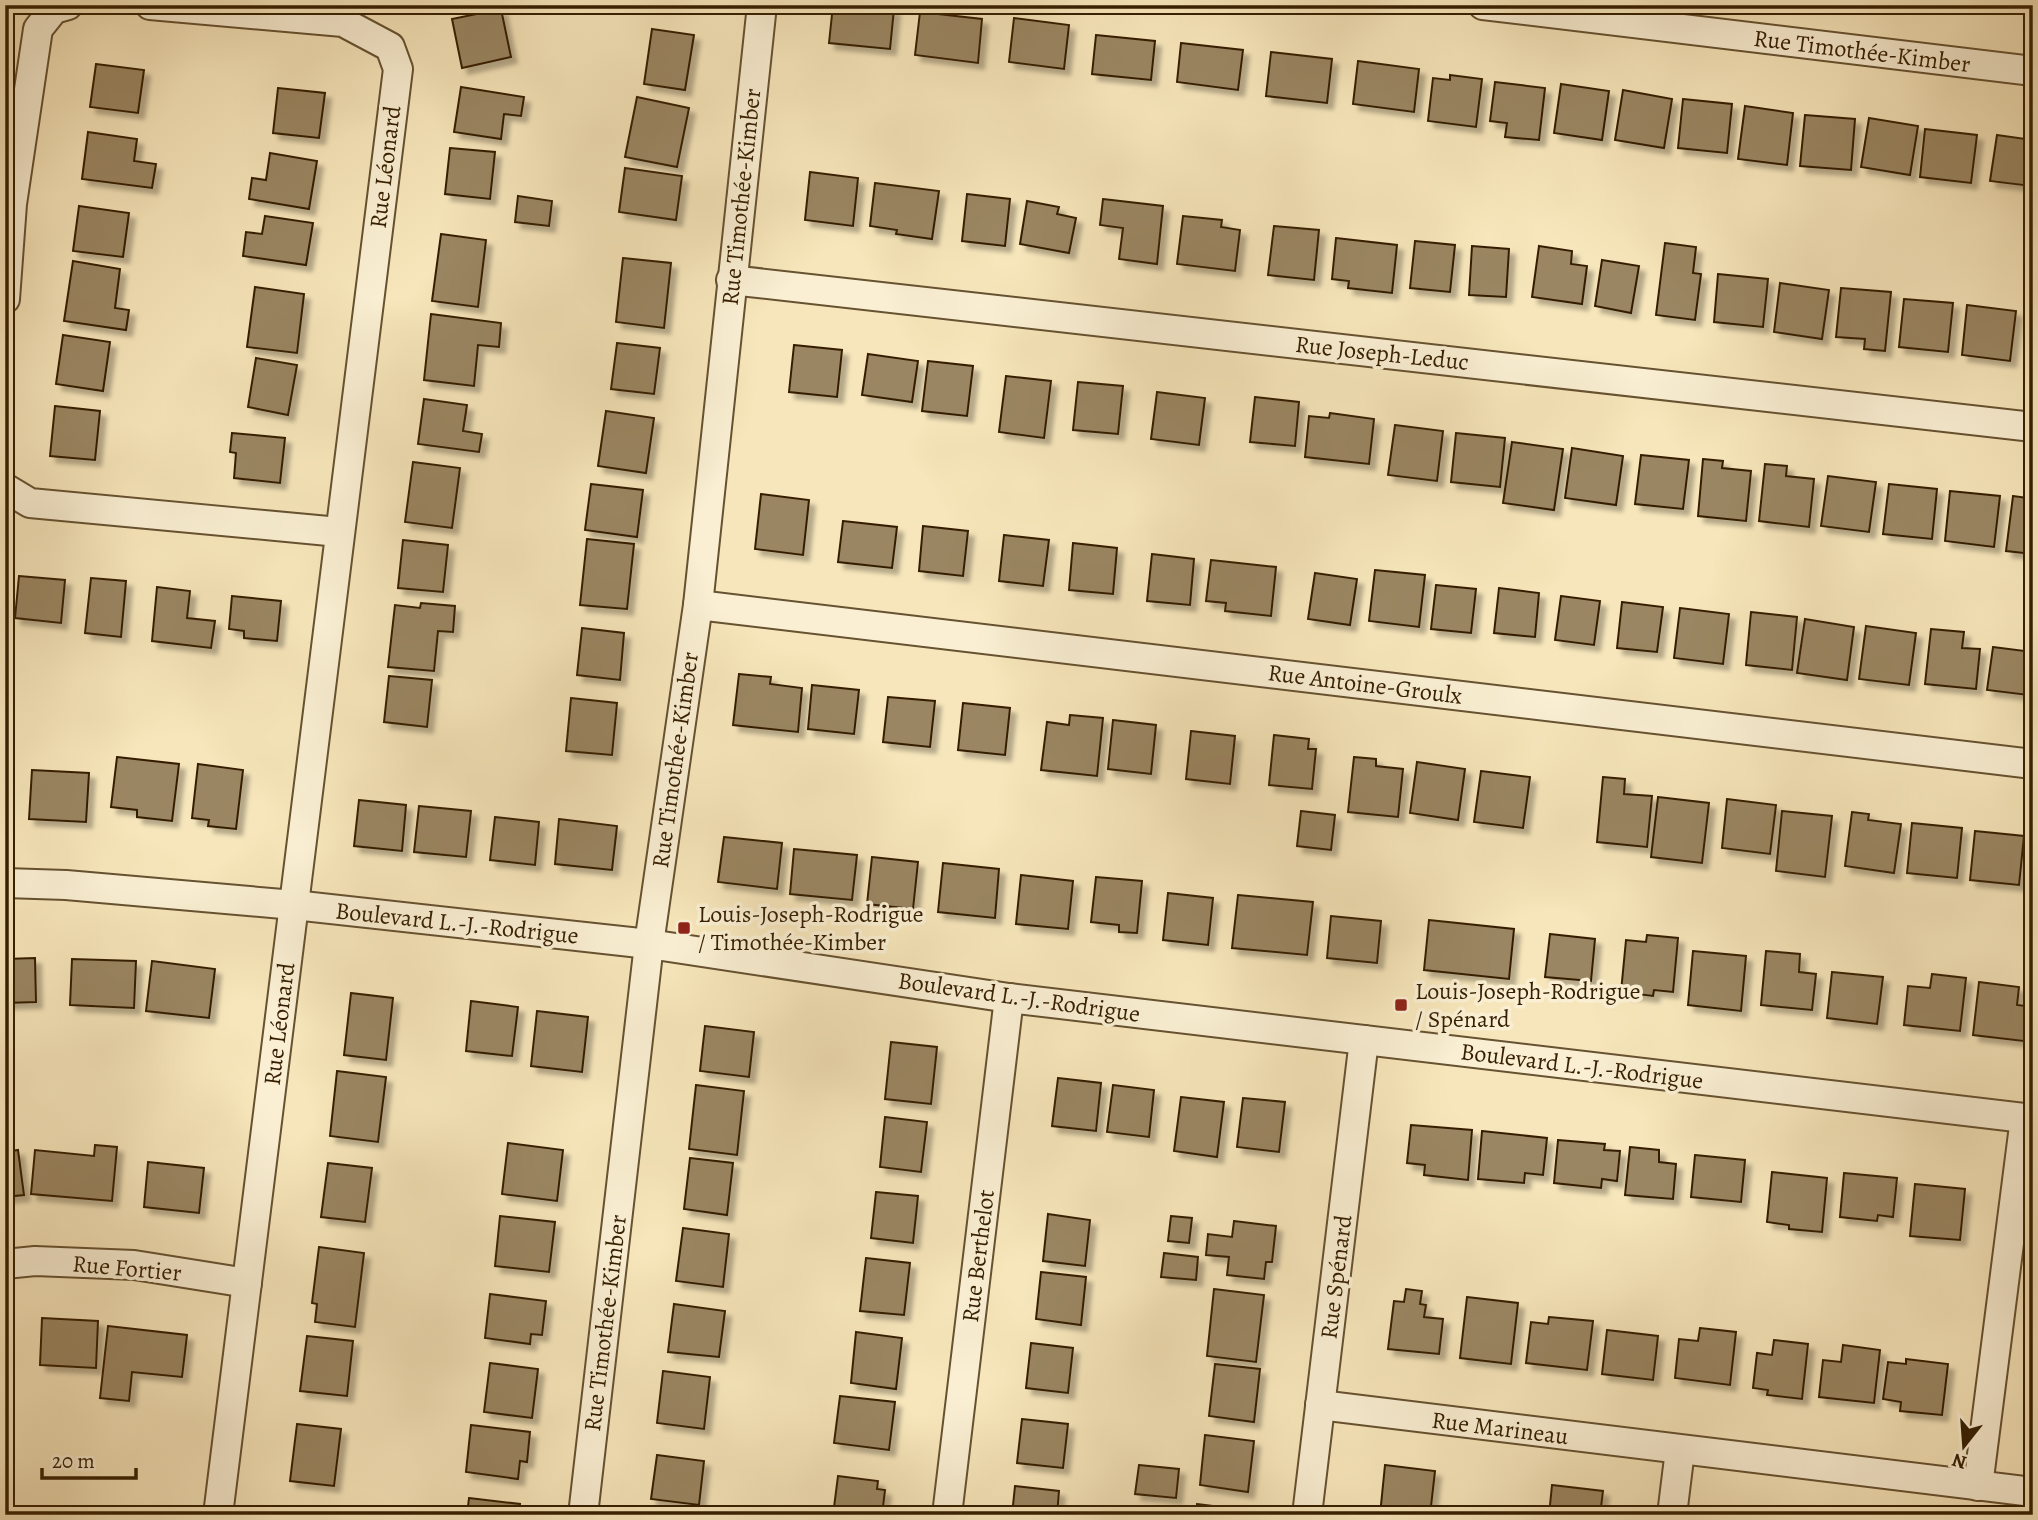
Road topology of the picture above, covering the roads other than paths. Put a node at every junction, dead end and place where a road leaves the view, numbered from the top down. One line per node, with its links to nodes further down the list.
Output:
1 (68, 5): 7 (street)
2 (150, 5): 10 (street, Rue Léonard)
3 (762, 5): 6 (street, Rue Timothée-Kimber)
4 (1483, 5): 5 (street, Rue Timothée-Kimber)
5 (2033, 71)
6 (731, 280): 8 (street, Rue Joseph-Leduc); 11 (street, Rue Timothée-Kimber)
7 (5, 299)
8 (2033, 427)
9 (5, 488): 10 (street)
10 (339, 532): 14 (street, Rue Léonard)
11 (698, 605): 12 (street, Rue Antoine-Groulx); 15 (street, Rue Timothée-Kimber)
12 (2033, 764)
13 (5, 883): 14 (street, Boulevard L.-J.-Rodrigue)
14 (294, 905): 15 (street, Boulevard L.-J.-Rodrigue); 20 (street, Rue Léonard)
15 (649, 944): 16 (street, Boulevard L.-J.-Rodrigue); 26 (street, Rue Timothée-Kimber)
16 (1009, 998): 17 (street, Boulevard L.-J.-Rodrigue); 27 (street, Rue Berthelot)
17 (1364, 1040): 18 (street, Boulevard L.-J.-Rodrigue); 21 (street, Rue Spénard)
18 (2029, 1119): 23 (street)
19 (5, 1264): 20 (street, Rue Fortier)
20 (247, 1283): 25 (street, Rue Léonard)
21 (1320, 1405): 22 (street, Rue Marineau); 28 (street, Rue Spénard)
22 (1681, 1450): 23 (street, Rue Marineau); 29 (street)
23 (1978, 1486): 24 (street, Rue Marineau)
24 (2033, 1492)
25 (218, 1515)
26 (583, 1515)
27 (947, 1515)
28 (1307, 1515)
29 (1672, 1515)

